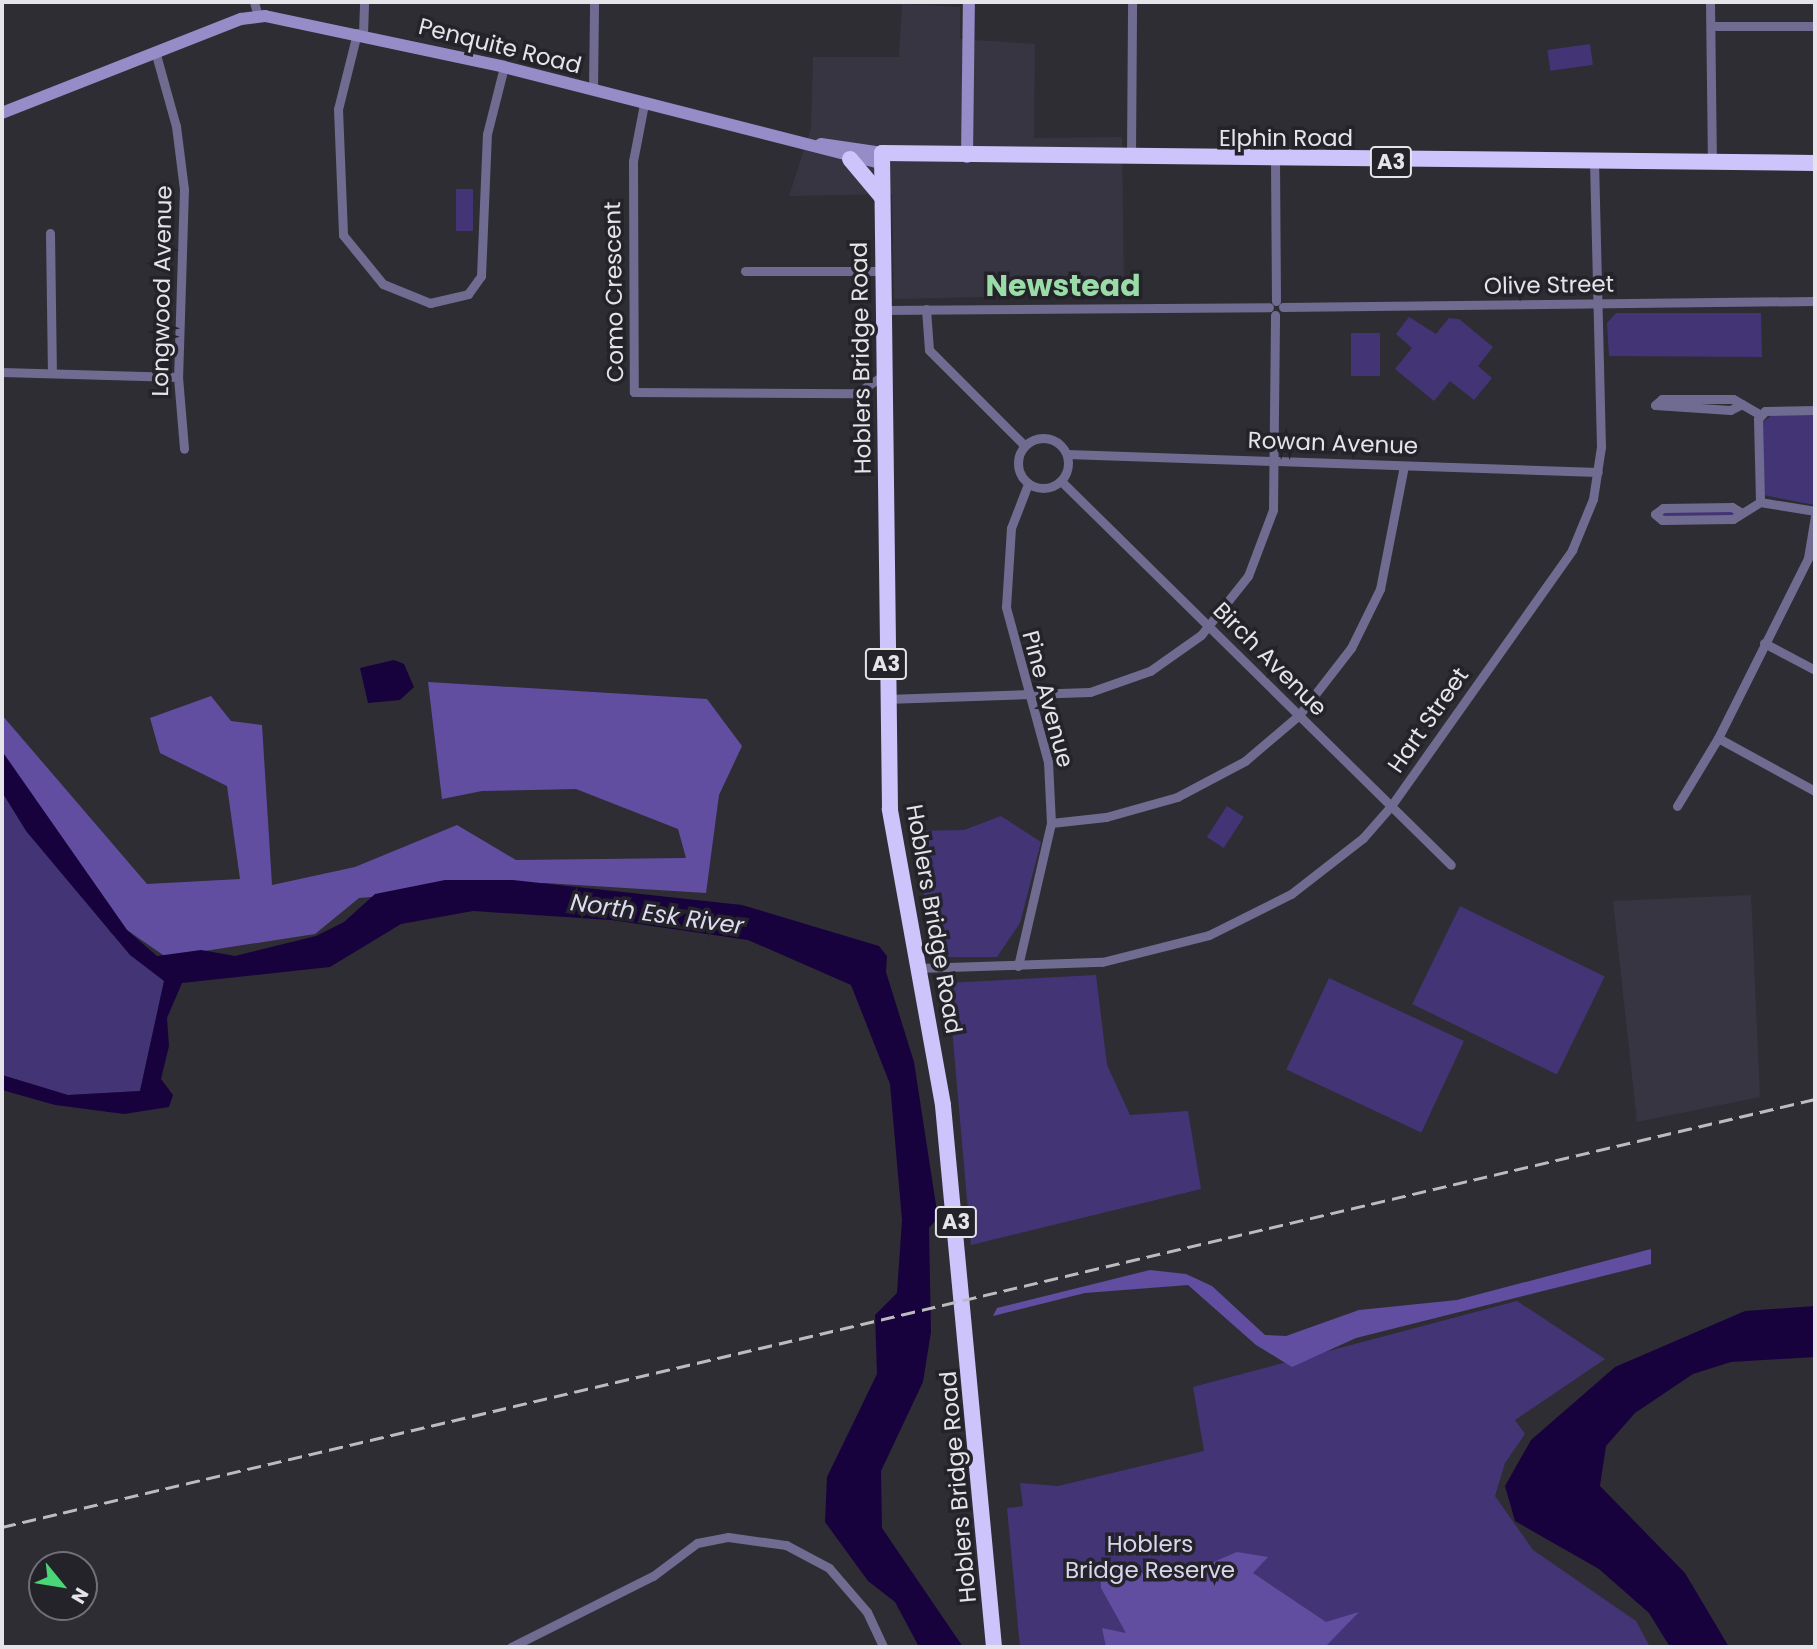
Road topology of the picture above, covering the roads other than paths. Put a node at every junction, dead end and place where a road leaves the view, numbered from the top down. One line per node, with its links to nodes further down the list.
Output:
1 (254, 2): 7 (street)
2 (364, 2): 10 (street)
3 (594, 2): 13 (street)
4 (969, 2): 17 (street)
5 (1132, 2): 20 (street)
6 (1710, 2): 8 (street)
7 (258, 16): 10 (street, Penquite Road); 11 (street, Penquite Road)
8 (1711, 26): 9 (street); 24 (street)
9 (1815, 26)
10 (360, 33): 12 (street, Penquite Road); 12 (street)
11 (155, 51): 15 (street, Penquite Road); 37 (street, Longwood Avenue)
12 (504, 67): 13 (street, Penquite Road)
13 (593, 90): 14 (street, Penquite Road)
14 (644, 104): 16 (street, Penquite Road); 36 (street, Como Crescent)
15 (2, 113)
16 (793, 140): 18 (street, Penquite Road); 19 (street, Penquite Road)
17 (967, 157): 18 (highway, Elphin Road / A3); 20 (highway, Elphin Road / A3)
18 (882, 158): 19 (street, Penquite Road); 25 (highway, Hoblers Bridge Road / A3)
19 (850, 159): 25 (highway)
20 (1131, 160): 21 (highway, Elphin Road / A3)
21 (1275, 160): 23 (highway, Elphin Road / A3); 31 (street)
22 (1815, 163): 24 (highway, Elphin Road / A3)
23 (1594, 164): 24 (highway, Elphin Road / A3); 30 (street, Hart Street)
24 (1712, 164)
25 (882, 198): 28 (highway, Hoblers Bridge Road / A3)
26 (50, 233): 35 (street)
27 (745, 271): 28 (street)
28 (883, 271): 33 (highway, Hoblers Bridge Road / A3)
29 (1815, 302): 30 (street, Olive Street)
30 (1598, 304): 31 (street, Olive Street); 46 (street, Hart Street)
31 (1276, 308): 32 (street, Olive Street); 44 (street)
32 (926, 309): 33 (street, Olive Street); 41 (street)
33 (883, 310): 36 (highway, Hoblers Bridge Road / A3)
34 (2, 372): 35 (street)
35 (52, 373): 37 (street)
36 (884, 375): 56 (highway, Hoblers Bridge Road / A3)
37 (178, 377): 42 (street, Longwood Avenue)
38 (1742, 404): 38 (street); 40 (street)
39 (1815, 410): 40 (street)
40 (1759, 414): 49 (street)
41 (1024, 445): 43 (street); 48 (street)
42 (184, 449)
43 (1067, 454): 44 (street, Rowan Avenue); 47 (street)
44 (1277, 460): 45 (street, Rowan Avenue); 52 (street)
45 (1404, 466): 46 (street, Rowan Avenue); 57 (street)
46 (1598, 472): 60 (street, Hart Street)
47 (1061, 481): 48 (street); 52 (street, Birch Avenue)
48 (1028, 484): 55 (street, Pine Avenue)
49 (1760, 502): 50 (street); 51 (street)
50 (1742, 513): 50 (street)
51 (1815, 513): 53 (street)
52 (1210, 626): 55 (street); 57 (street, Birch Avenue)
53 (1764, 643): 54 (street); 58 (street)
54 (1815, 670)
55 (1029, 697): 56 (street); 62 (street, Pine Avenue)
56 (886, 699): 65 (highway, Hoblers Bridge Road / A3)
57 (1299, 715): 60 (street, Birch Avenue); 62 (street)
58 (1718, 738): 59 (street); 61 (street)
59 (1815, 791)
60 (1391, 806): 63 (street, Birch Avenue); 64 (street, Hart Street)
61 (1677, 806)
62 (1051, 823): 64 (street, Pine Avenue)
63 (1451, 865)
64 (1018, 966): 65 (street, Hart Street)
65 (917, 968): 68 (highway, Hoblers Bridge Road / A3)
66 (511, 1647): 67 (street)
67 (883, 1647)
68 (994, 1647)

